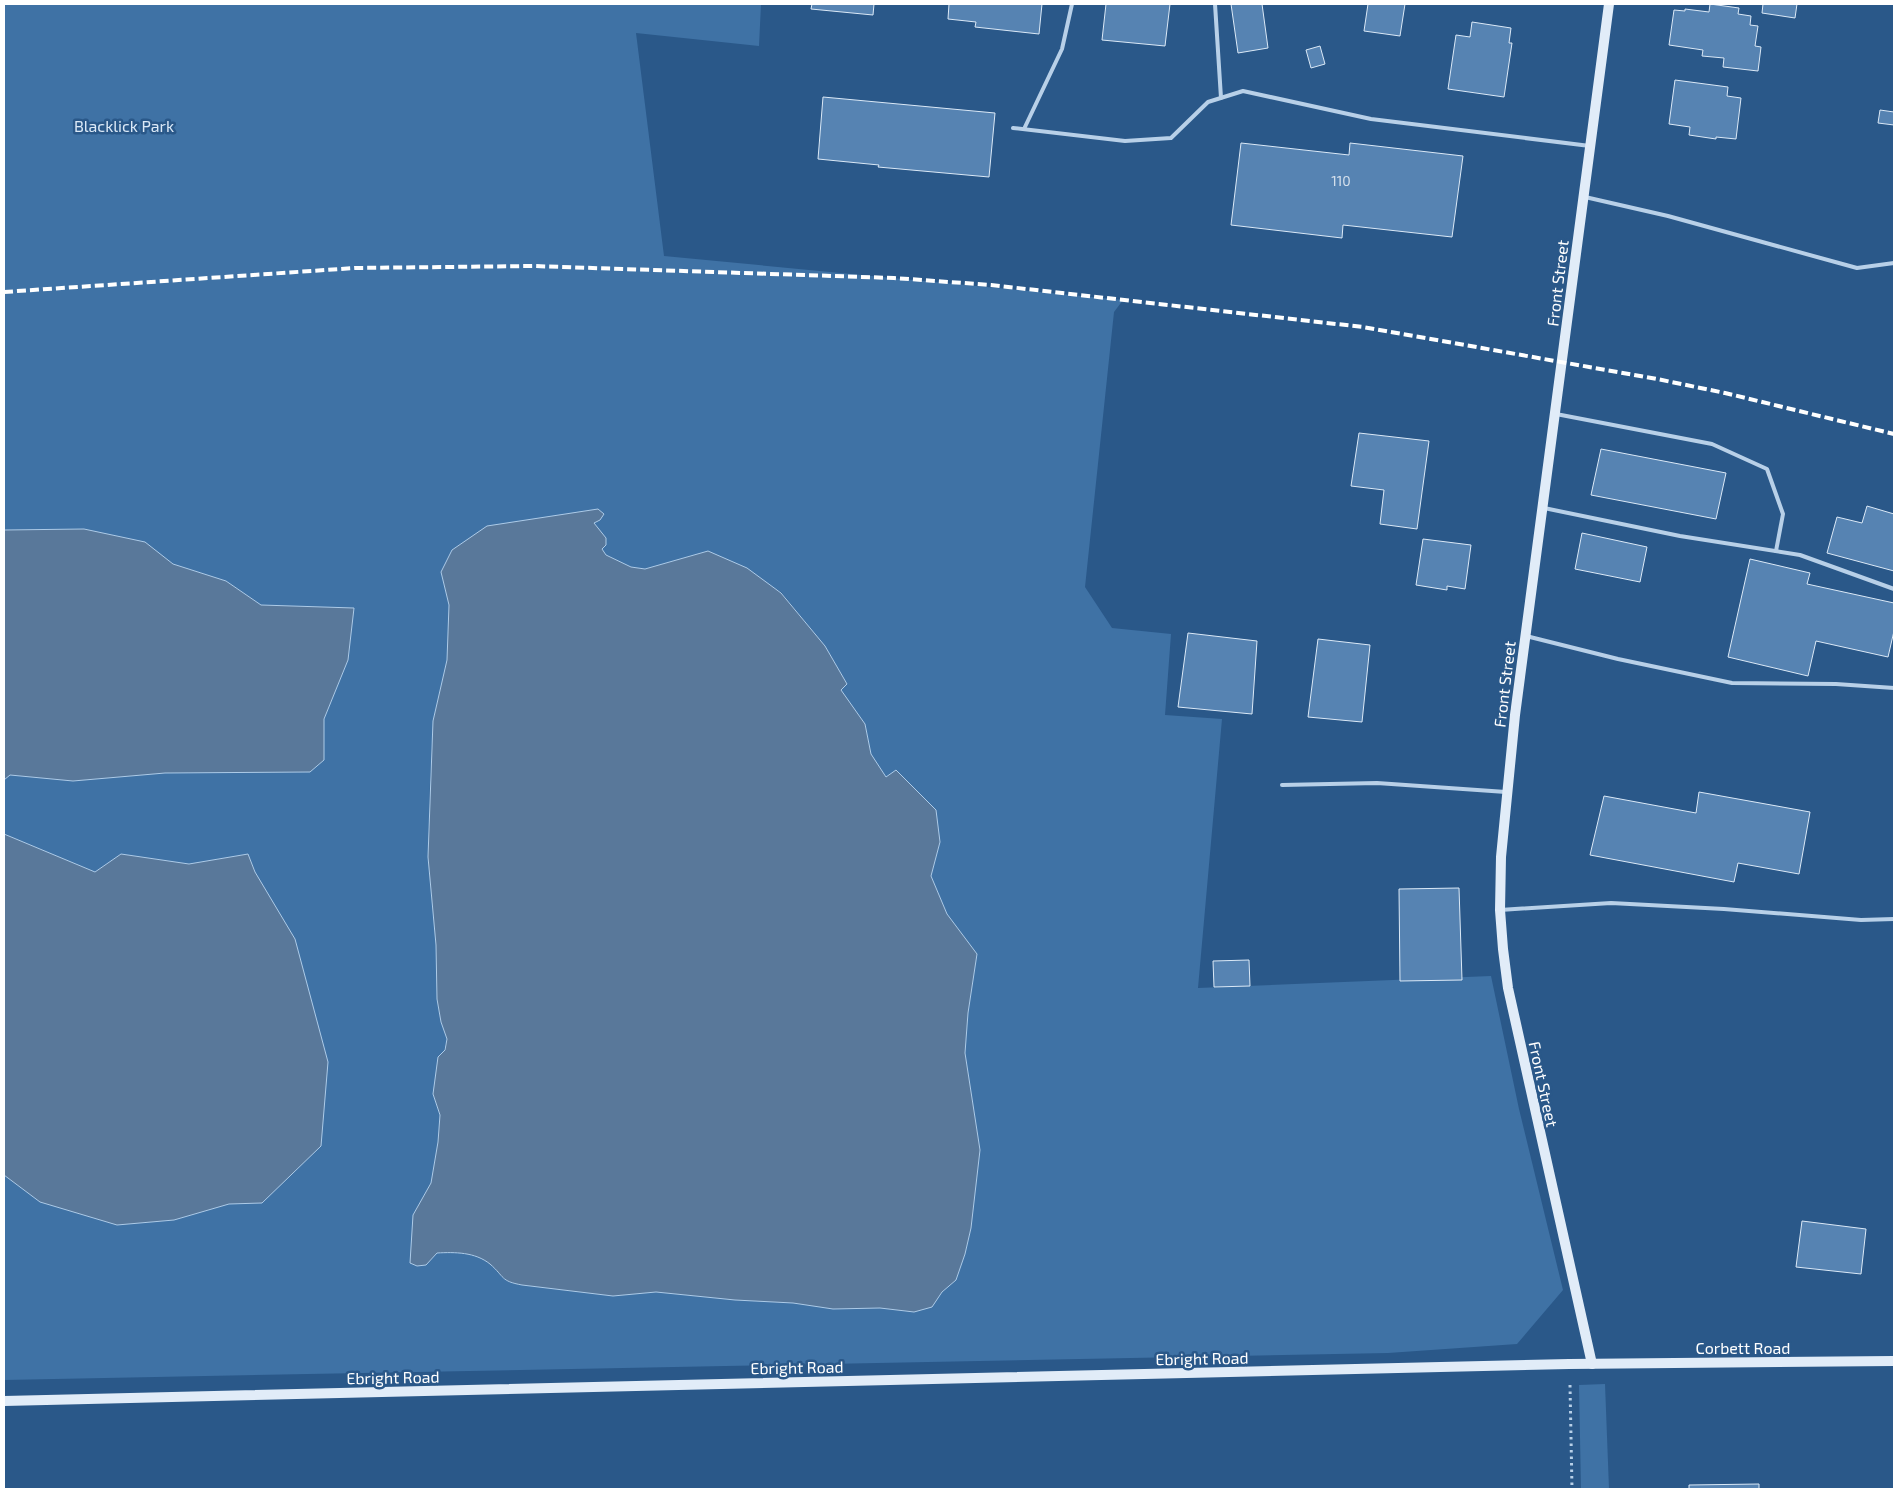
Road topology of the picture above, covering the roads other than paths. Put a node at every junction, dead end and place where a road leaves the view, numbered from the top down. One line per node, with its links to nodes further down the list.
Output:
1 (1072, 4): 6 (lane)
2 (1215, 4): 4 (lane)
3 (1609, 4): 7 (street, Front Street)
4 (1221, 98): 6 (lane); 7 (lane)
5 (1013, 128): 6 (lane)
6 (1024, 128)
7 (1590, 146): 8 (street, Front Street)
8 (1583, 196): 9 (lane); 10 (street, Front Street)
9 (1894, 263)
10 (1556, 414): 11 (street, Front Street); 12 (lane)
11 (1544, 508): 12 (lane); 14 (street, Front Street)
12 (1776, 551): 13 (lane)
13 (1894, 589)
14 (1526, 636): 15 (lane); 17 (street, Front Street)
15 (1894, 688)
16 (1282, 785): 17 (lane)
17 (1506, 792): 18 (street, Front Street)
18 (1500, 910): 19 (lane); 21 (street, Front Street)
19 (1894, 919)
20 (1894, 1361): 21 (street, Corbett Road)
21 (1592, 1364): 22 (street, Ebright Road)
22 (4, 1401)

